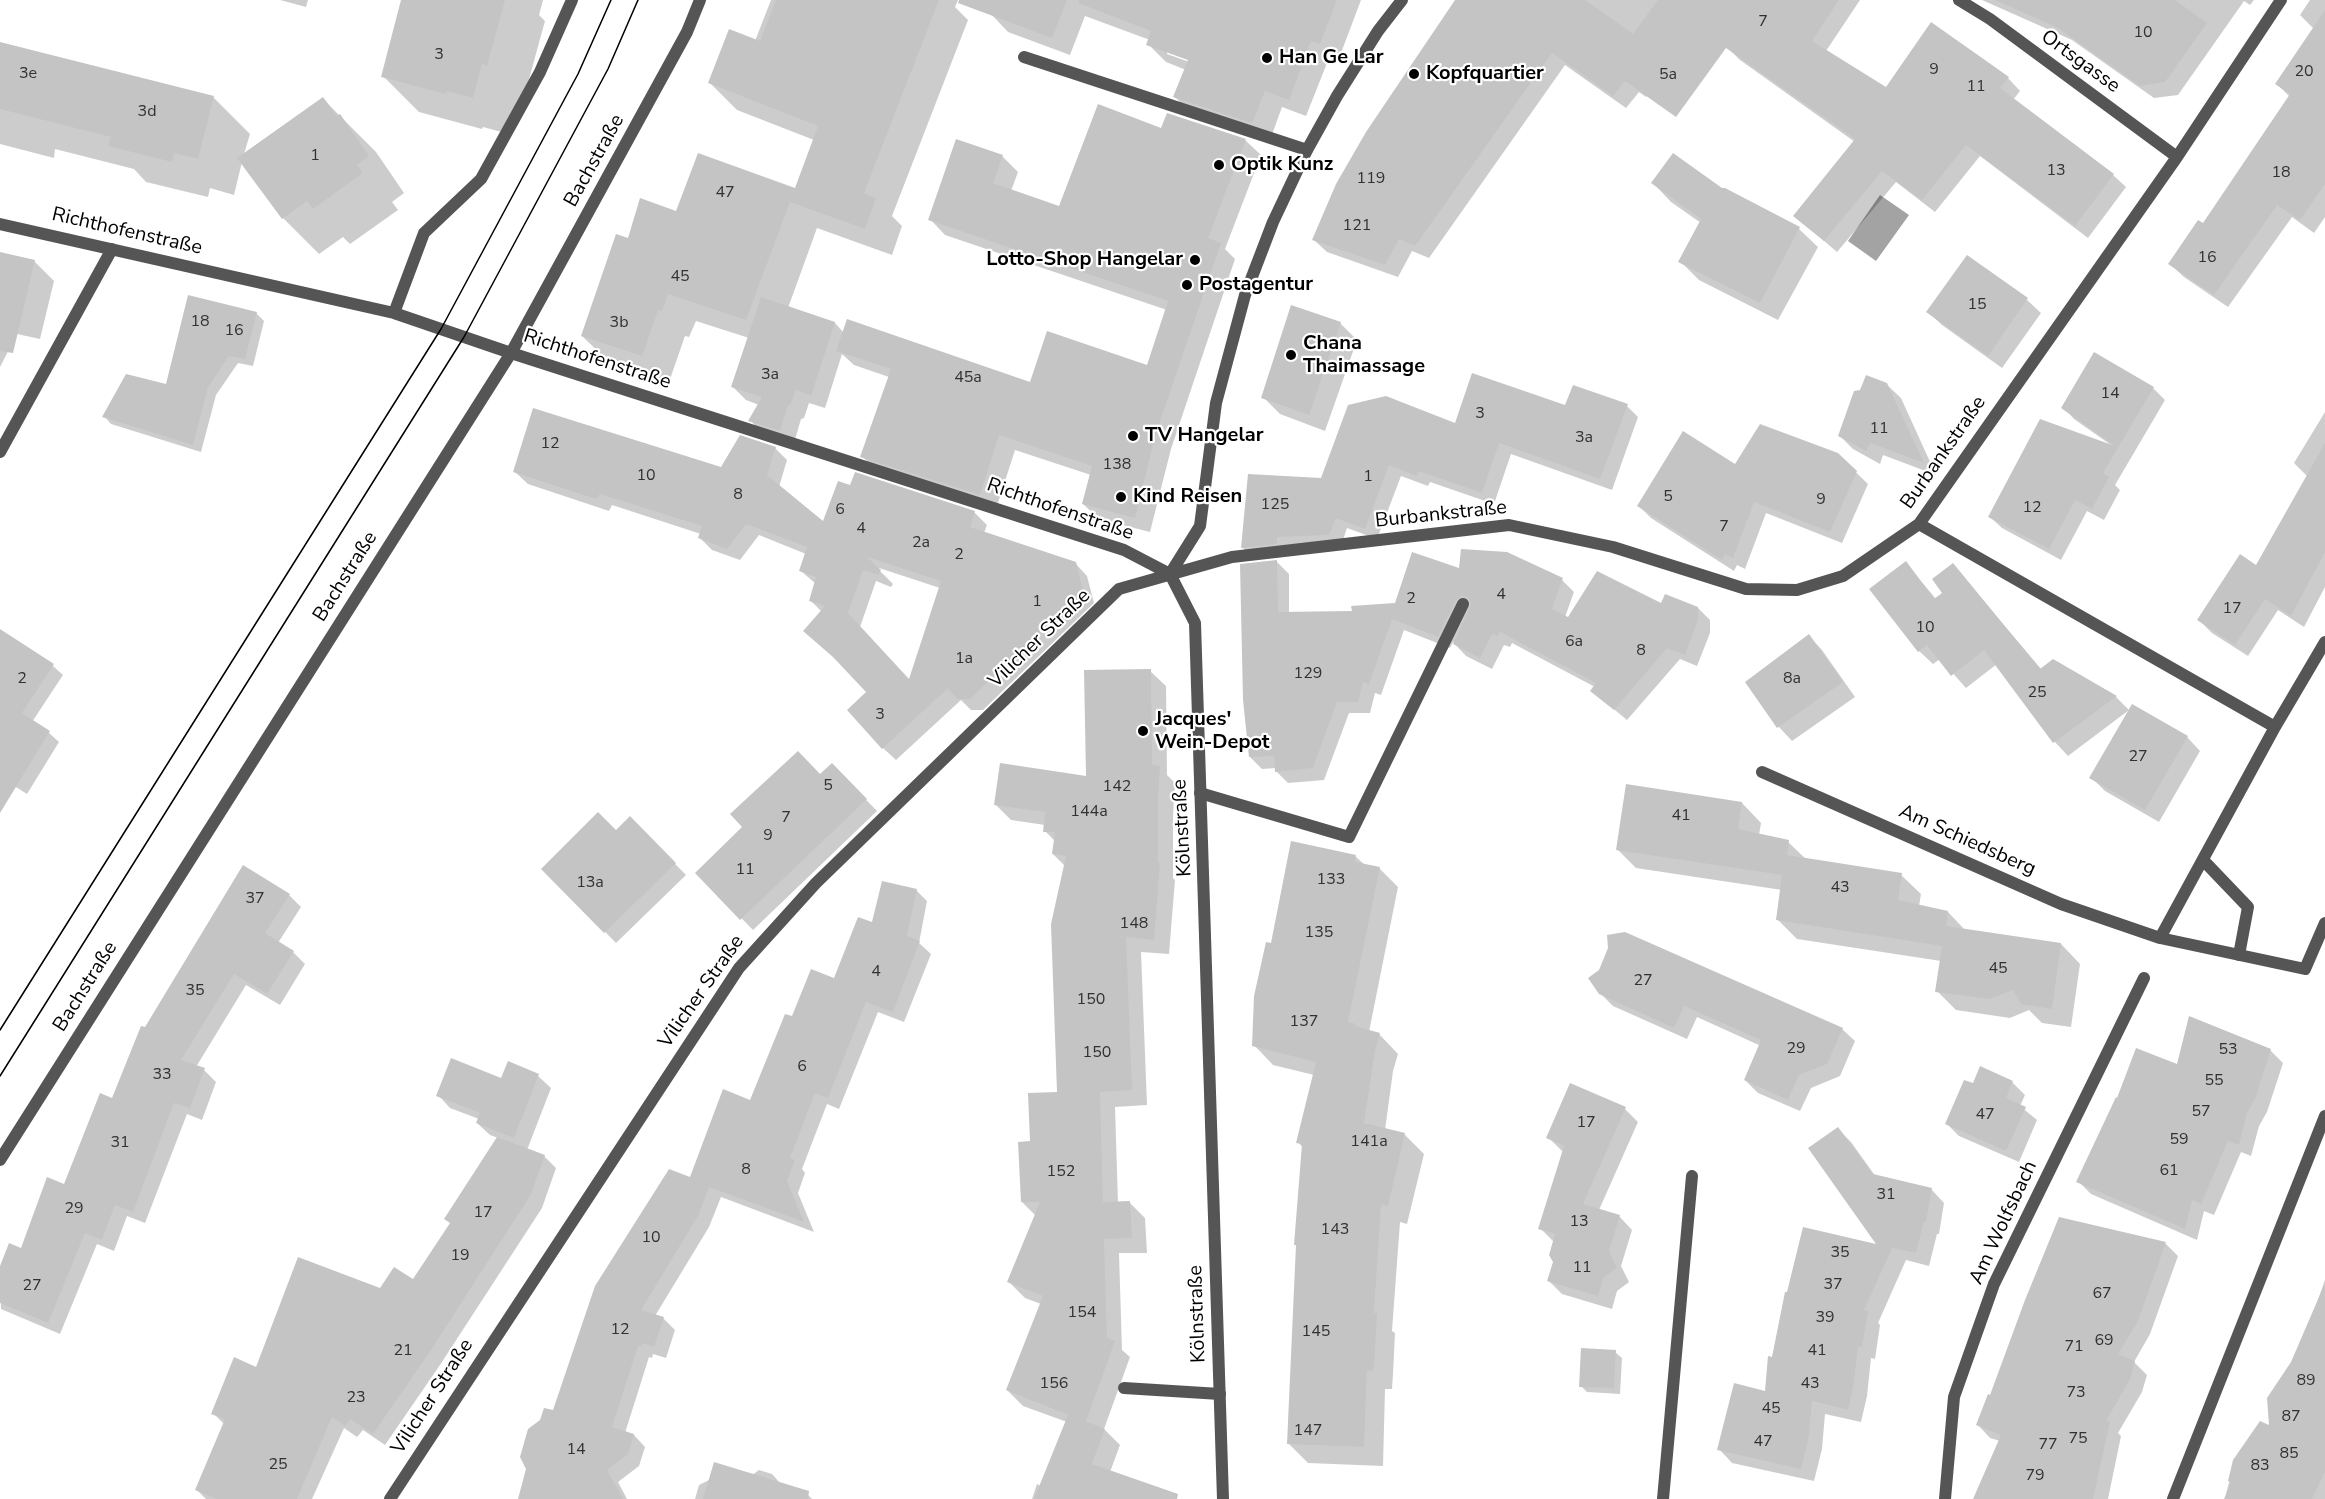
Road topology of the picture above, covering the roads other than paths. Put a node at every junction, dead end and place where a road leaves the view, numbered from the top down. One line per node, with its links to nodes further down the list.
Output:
1 (572, 0): 11 (street)
2 (700, 0): 12 (street, Bachstraße)
3 (1402, 0): 7 (street)
4 (1959, 0): 8 (street, Ortsgasse)
5 (2282, 0): 8 (street, Burbankstraße)
6 (1024, 57): 7 (street)
7 (1307, 150): 15 (street)
8 (2176, 157): 14 (street, Burbankstraße)
9 (0, 224): 10 (street, Richthofenstraße)
10 (112, 249): 11 (street, Richthofenstraße); 13 (street)
11 (394, 313): 12 (street, Richthofenstraße)
12 (511, 353): 15 (street, Richthofenstraße); 27 (street, Bachstraße)
13 (0, 452)
14 (1919, 524): 15 (street, Burbankstraße); 18 (street)
15 (1170, 574): 20 (street, Kölnstraße); 31 (street, Vilicher Straße)
16 (1463, 604): 20 (street)
17 (2325, 642): 18 (street)
18 (2275, 727): 21 (street)
19 (1762, 772): 23 (street, Am Schiedsberg)
20 (1200, 793): 30 (street, Kölnstraße)
21 (2203, 860): 23 (street); 24 (street)
22 (2325, 923): 24 (street, Am Schiedsberg)
23 (2160, 938): 24 (street, Am Schiedsberg)
24 (2239, 955)
25 (2144, 978): 34 (street, Am Wolfsbach)
26 (2325, 1116): 35 (street)
27 (0, 1160)
28 (1692, 1176): 33 (street)
29 (1124, 1388): 30 (street)
30 (1220, 1394): 32 (street, Kölnstraße)
31 (390, 1499)
32 (1223, 1499)
33 (1663, 1499)
34 (1945, 1499)
35 (2173, 1499)

